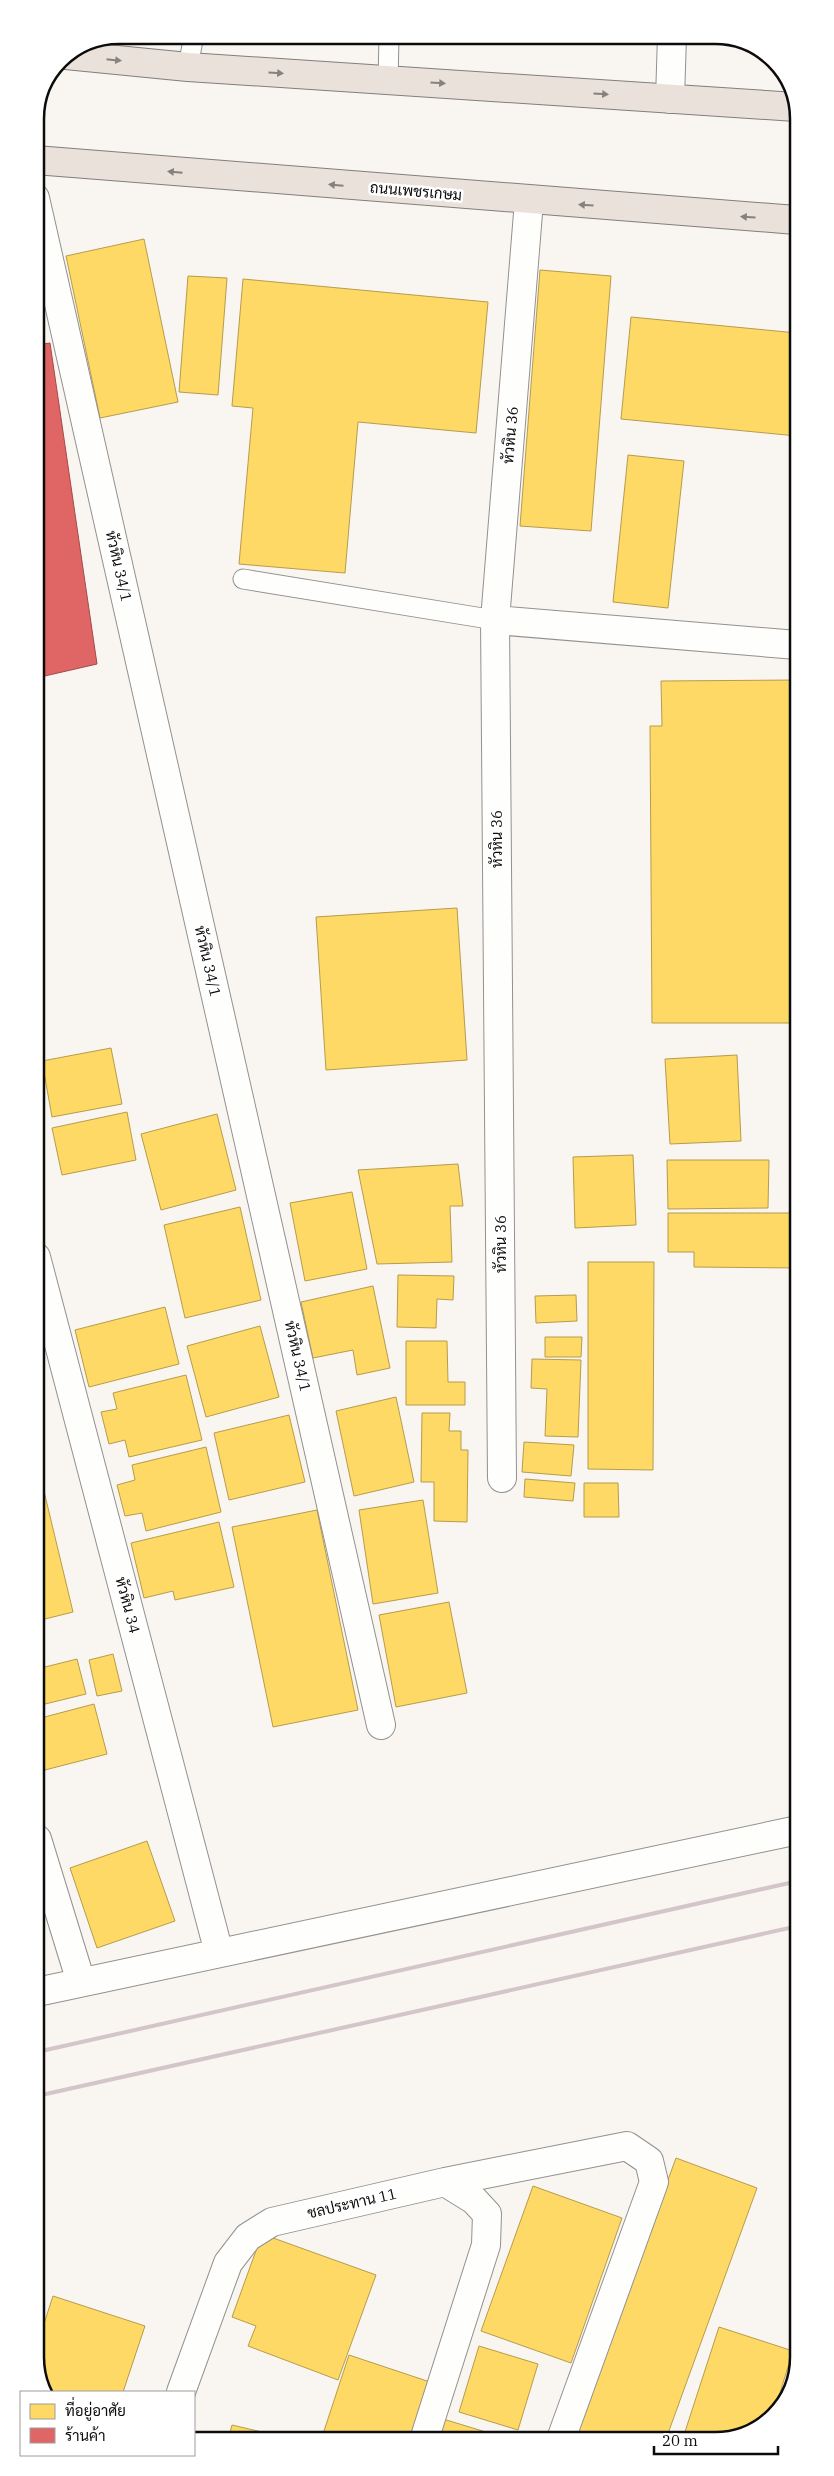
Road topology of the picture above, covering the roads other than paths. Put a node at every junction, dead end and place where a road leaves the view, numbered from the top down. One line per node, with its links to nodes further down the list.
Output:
1 (192, 44): 5 (lane)
2 (389, 44): 6 (lane)
3 (672, 44): 7 (street)
4 (77, 56): 5 (main road, one-way to 5)
5 (188, 67): 6 (main road, one-way to 6)
6 (388, 80): 7 (main road, one-way to 7)
7 (670, 99): 8 (main road)
8 (790, 107)
9 (44, 161): 10 (main road, ถนนเพชรเกษม, one-way to 9)
10 (529, 201): 11 (main road, ถนนเพชรเกษม, one-way to 10); 14 (street, หัวหิน 36)
11 (790, 220)
12 (44, 238): 18 (street, หัวหิน 34/1)
13 (243, 579): 14 (lane)
14 (494, 620): 15 (street); 17 (street, หัวหิน 36)
15 (790, 644)
16 (44, 1287): 21 (street, หัวหิน 34)
17 (502, 1478)
18 (381, 1725)
19 (790, 1832): 21 (street)
20 (44, 1861): 22 (street)
21 (219, 1953): 22 (street)
22 (81, 1982): 23 (street)
23 (44, 1990)
24 (445, 2182): 25 (street, ชลประทาน 11); 26 (street); 27 (street, ชลประทาน 11)
25 (181, 2391)
26 (427, 2432)
27 (564, 2432)

